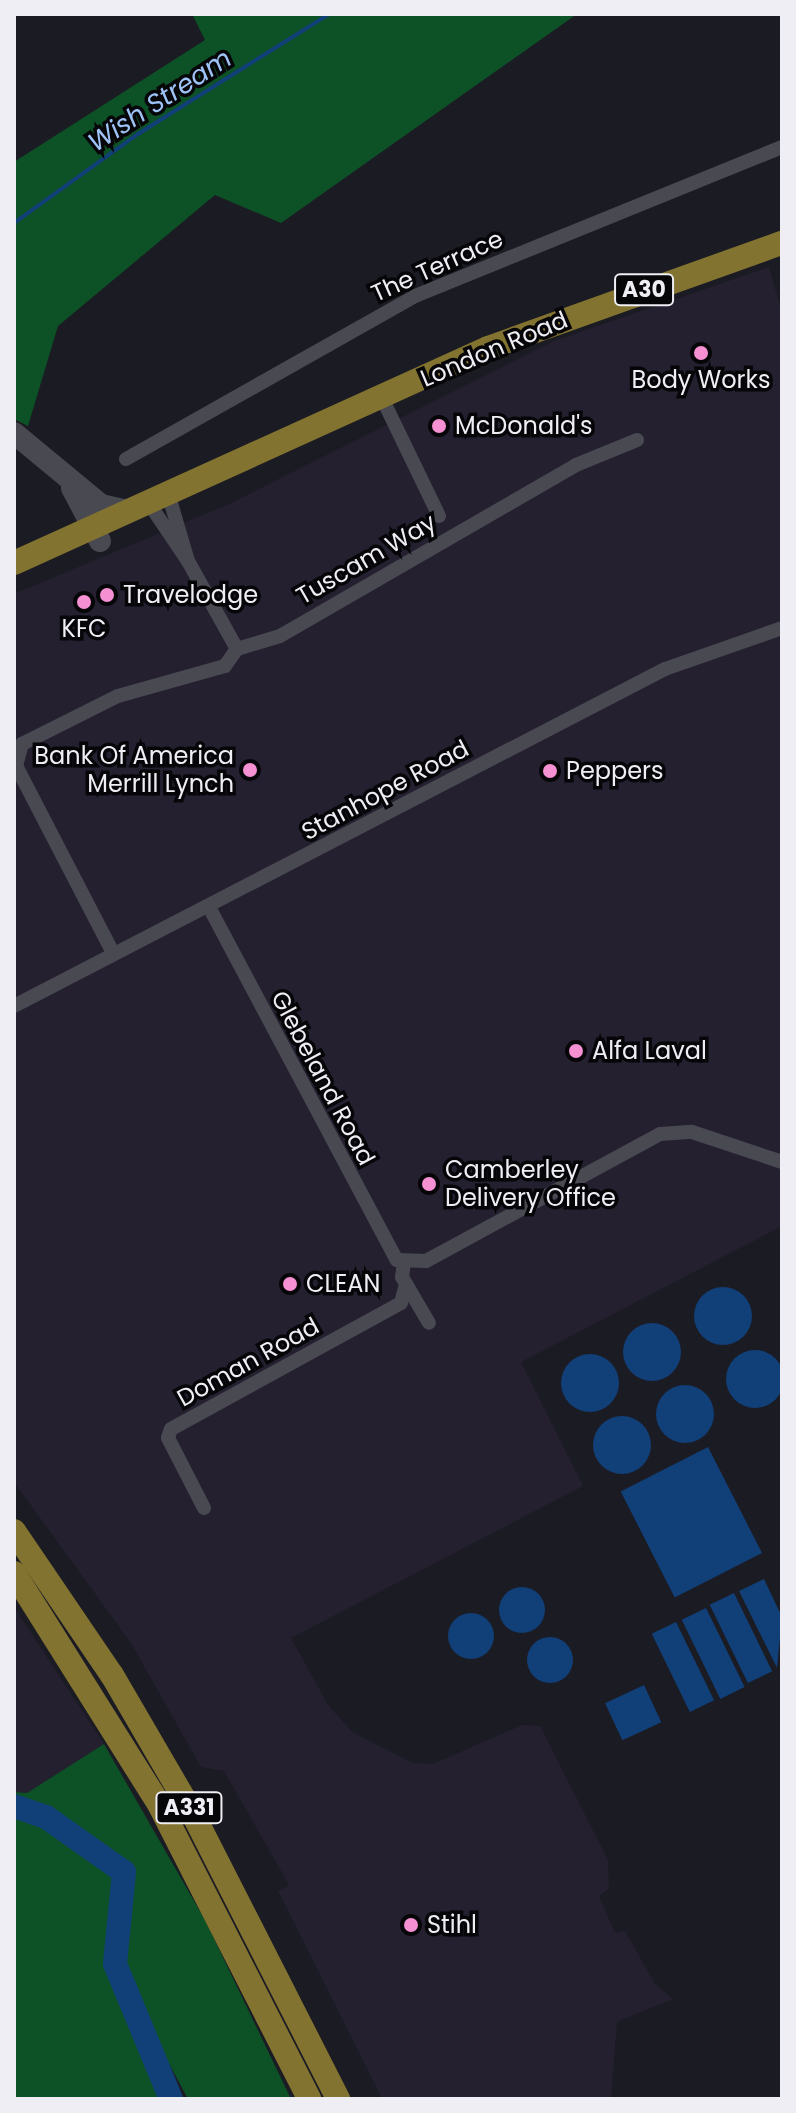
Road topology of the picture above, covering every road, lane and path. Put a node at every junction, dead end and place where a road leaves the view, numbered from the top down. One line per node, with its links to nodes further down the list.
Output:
1 (782, 147): 6 (street, The Terrace)
2 (782, 243): 3 (main road, London Road / A30)
3 (382, 398): 8 (main road, London Road / A30); 9 (street)
4 (14, 433): 7 (street)
5 (637, 440): 14 (street, Tuscam Way)
6 (126, 459)
7 (66, 476): 8 (street); 10 (street)
8 (154, 506): 10 (main road, London Road / A30); 14 (street)
9 (439, 516)
10 (96, 534): 11 (main road, London Road / A30); 12 (main road, London Road / A30)
11 (14, 563)
12 (14, 575)
13 (782, 628): 15 (street, Stanhope Road)
14 (237, 649): 16 (street, Tuscam Way)
15 (209, 907): 16 (street, Stanhope Road); 19 (street, Glebeland Road)
16 (112, 951): 17 (street, Stanhope Road)
17 (14, 1006)
18 (782, 1162): 19 (street)
19 (404, 1263): 20 (street)
20 (406, 1284): 21 (street); 22 (street, Doman Road)
21 (429, 1323)
22 (204, 1508)
23 (14, 1531): 26 (main road, A331)
24 (14, 1573): 25 (main road, A331)
25 (309, 2099)
26 (338, 2099)

